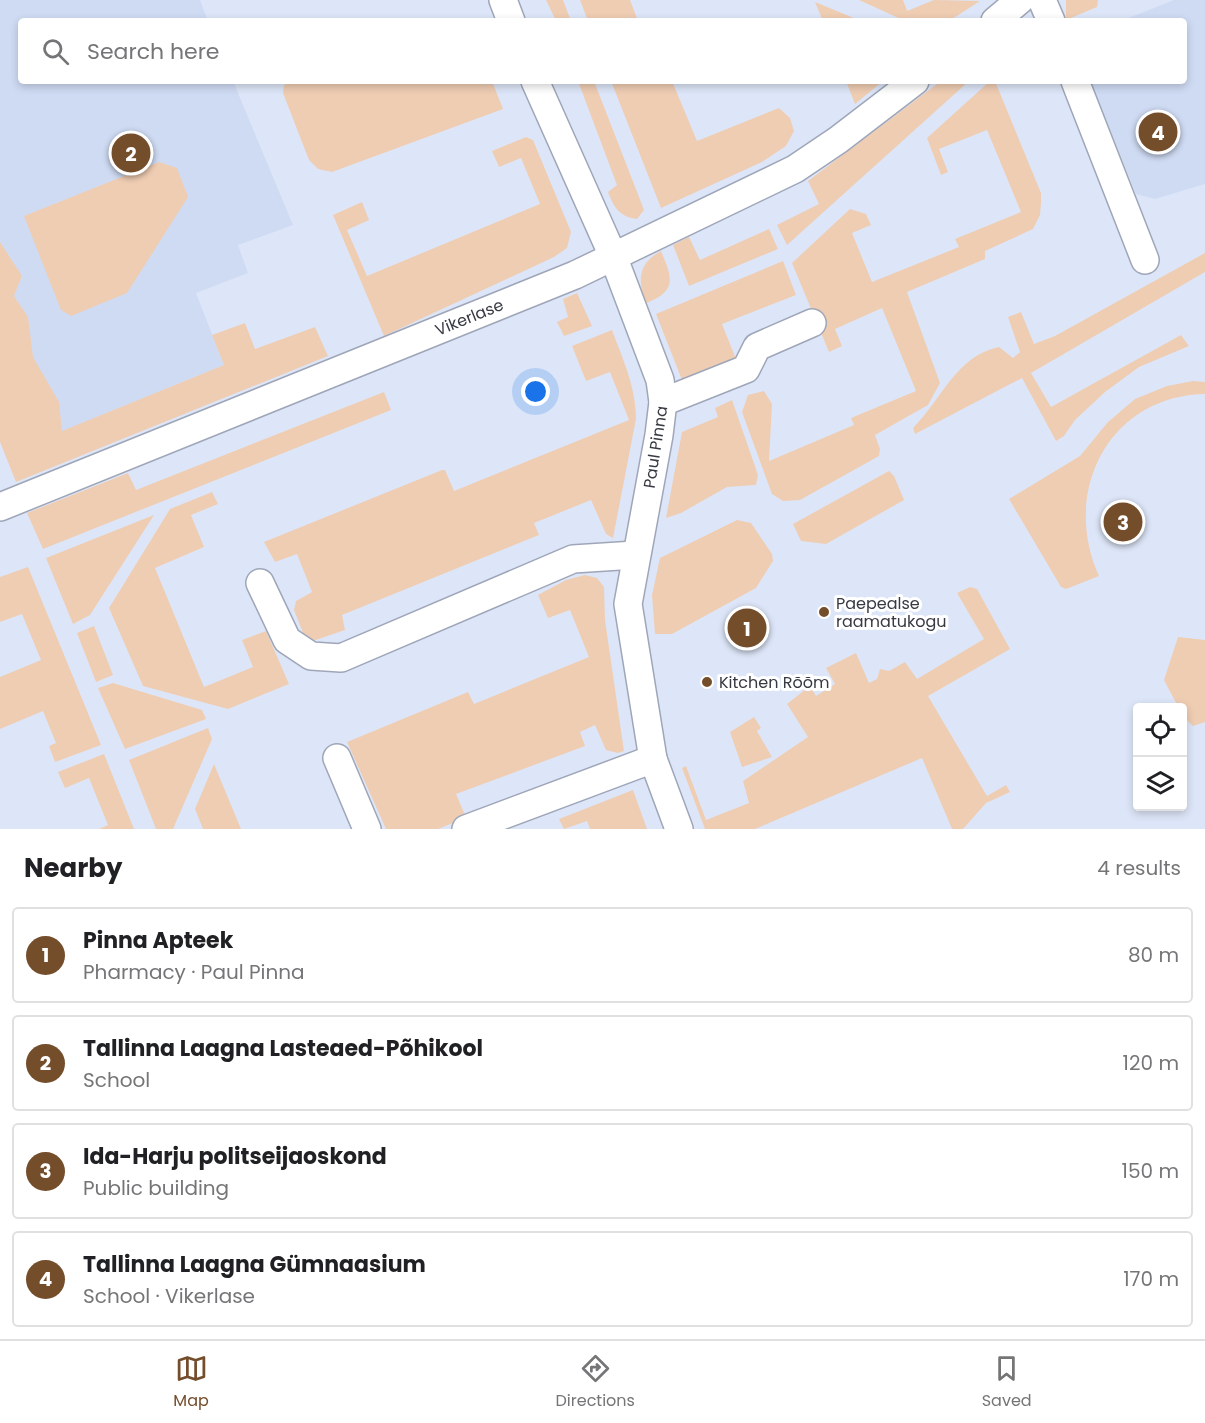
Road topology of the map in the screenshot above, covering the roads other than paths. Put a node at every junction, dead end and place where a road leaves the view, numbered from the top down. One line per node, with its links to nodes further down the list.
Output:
1 (503, 0): 4 (street)
2 (1020, 0): 5 (street)
3 (1042, 0): 6 (street)
4 (511, 18)
5 (999, 18)
6 (1050, 18)
7 (536, 84): 10 (street, Paul Pinna)
8 (911, 84): 10 (street, Vikerlase)
9 (1076, 84): 11 (street)
10 (613, 256): 13 (street, Paul Pinna); 14 (street, Vikerlase)
11 (1145, 260)
12 (812, 323): 13 (street)
13 (663, 402): 15 (street, Paul Pinna)
14 (0, 507)
15 (635, 555): 16 (street); 18 (street, Paul Pinna)
16 (260, 583)
17 (337, 758): 19 (street)
18 (653, 759): 20 (street); 21 (street, Paul Pinna)
19 (367, 829)
20 (466, 829)
21 (679, 829)

